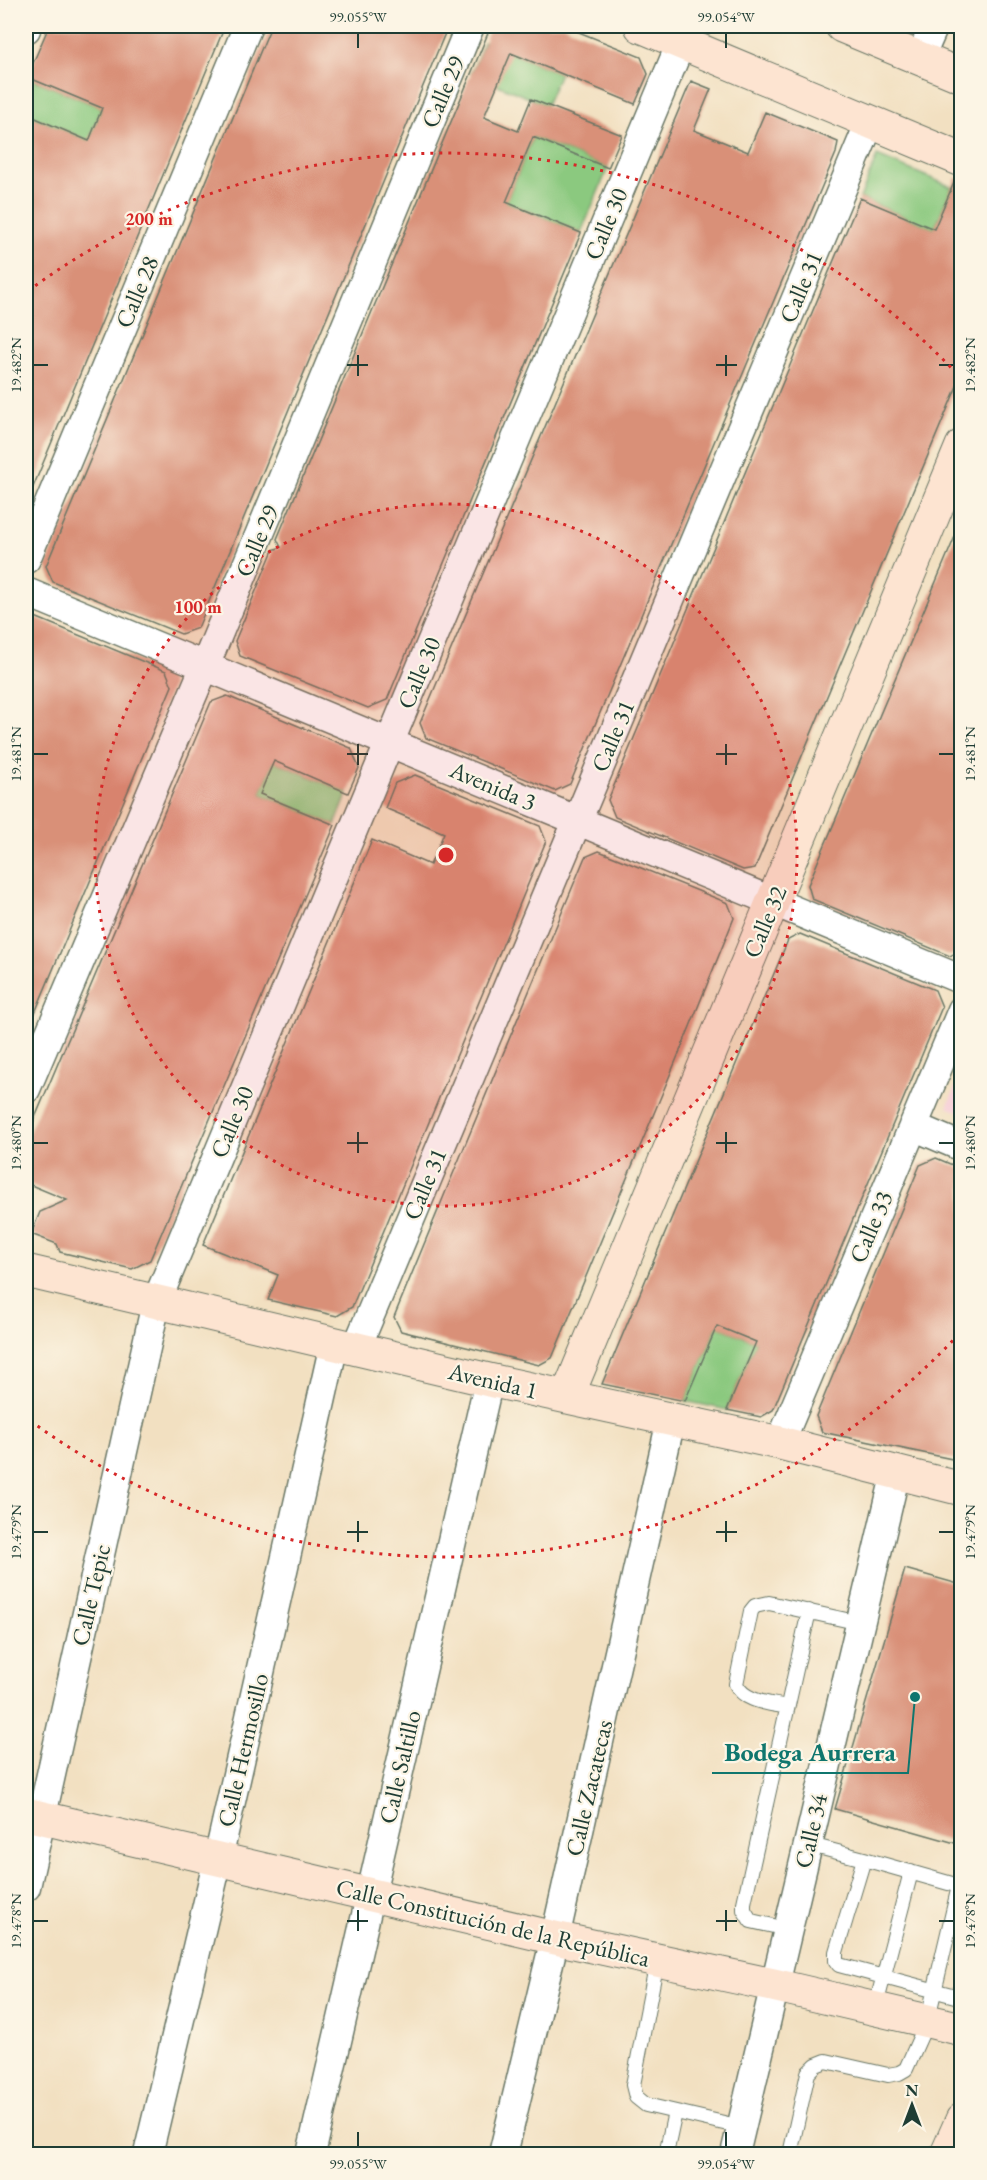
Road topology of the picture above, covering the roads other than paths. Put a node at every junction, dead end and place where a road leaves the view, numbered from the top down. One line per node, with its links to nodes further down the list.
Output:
1 (248, 26): 12 (street, Calle 28)
2 (471, 26): 14 (street, Calle 29)
3 (641, 26): 6 (street)
4 (842, 26): 7 (street)
5 (934, 26): 7 (street)
6 (681, 42): 9 (street); 15 (street, Calle 30)
7 (920, 58): 8 (street)
8 (962, 76)
9 (870, 122): 10 (street); 16 (street, Calle 31)
10 (962, 160)
11 (962, 446): 17 (street, Calle 32)
12 (26, 559)
13 (26, 592): 14 (street, Avenida 3)
14 (205, 666): 15 (street, Avenida 3); 20 (street, Calle 29)
15 (390, 743): 16 (street, Avenida 3); 24 (street, Calle 30)
16 (577, 820): 17 (street, Avenida 3); 25 (street, Calle 31)
17 (773, 902): 18 (street, Avenida 3); 27 (street, Calle 32)
18 (962, 980)
19 (962, 1010): 21 (street, Calle 33)
20 (26, 1089)
21 (913, 1126): 22 (street); 29 (street, Calle 33)
22 (962, 1147)
23 (26, 1271): 24 (street, Avenida 1)
24 (156, 1304): 25 (street, Avenida 1); 35 (street, Calle Tepic)
25 (345, 1347): 26 (street, Avenida 1); 37 (street, Calle Hermosillo)
26 (489, 1380): 27 (street, Avenida 1); 42 (street, Calle Saltillo)
27 (567, 1397): 28 (street, Avenida 1)
28 (671, 1420): 29 (street, Avenida 1); 44 (street, Calle Zacatecas)
29 (780, 1443): 30 (street, Avenida 1)
30 (896, 1472): 31 (street, Avenida 1); 33 (street, Calle 34)
31 (962, 1489)
32 (809, 1611): 33 (lane); 34 (lane); 34 (lane)
33 (860, 1623): 36 (street, Calle 34)
34 (786, 1707): 43 (lane)
35 (34, 1816): 37 (street, Calle Constitución de la República); 41 (street, Calle Tepic)
36 (807, 1844): 38 (lane); 43 (street, Calle 34)
37 (218, 1859): 42 (street, Calle Constitución de la República); 56 (street, Calle Hermosillo)
38 (864, 1860): 39 (lane); 46 (lane)
39 (911, 1872): 40 (lane); 46 (lane)
40 (960, 1886): 48 (lane)
41 (26, 1887)
42 (371, 1896): 44 (street, Calle Constitución de la República); 57 (street, Calle Saltillo)
43 (787, 1929): 47 (street, Calle 34)
44 (555, 1938): 45 (street, Calle Constitución de la República); 58 (street, Calle Zacatecas)
45 (657, 1961): 47 (street, Calle Constitución de la República); 53 (lane)
46 (883, 1977): 48 (lane); 50 (lane)
47 (773, 1985): 50 (street, Calle Constitución de la República); 55 (street, Calle 34)
48 (934, 1990): 49 (lane); 51 (lane)
49 (962, 1994)
50 (875, 2009): 51 (street, Calle Constitución de la República)
51 (927, 2022): 52 (street, Calle Constitución de la República); 61 (lane)
52 (962, 2029)
53 (675, 2112): 55 (lane); 59 (lane)
54 (962, 2120): 62 (street)
55 (741, 2127): 60 (street, Calle 34)
56 (148, 2154)
57 (311, 2154)
58 (503, 2154)
59 (666, 2154)
60 (735, 2154)
61 (790, 2154)
62 (947, 2154)

